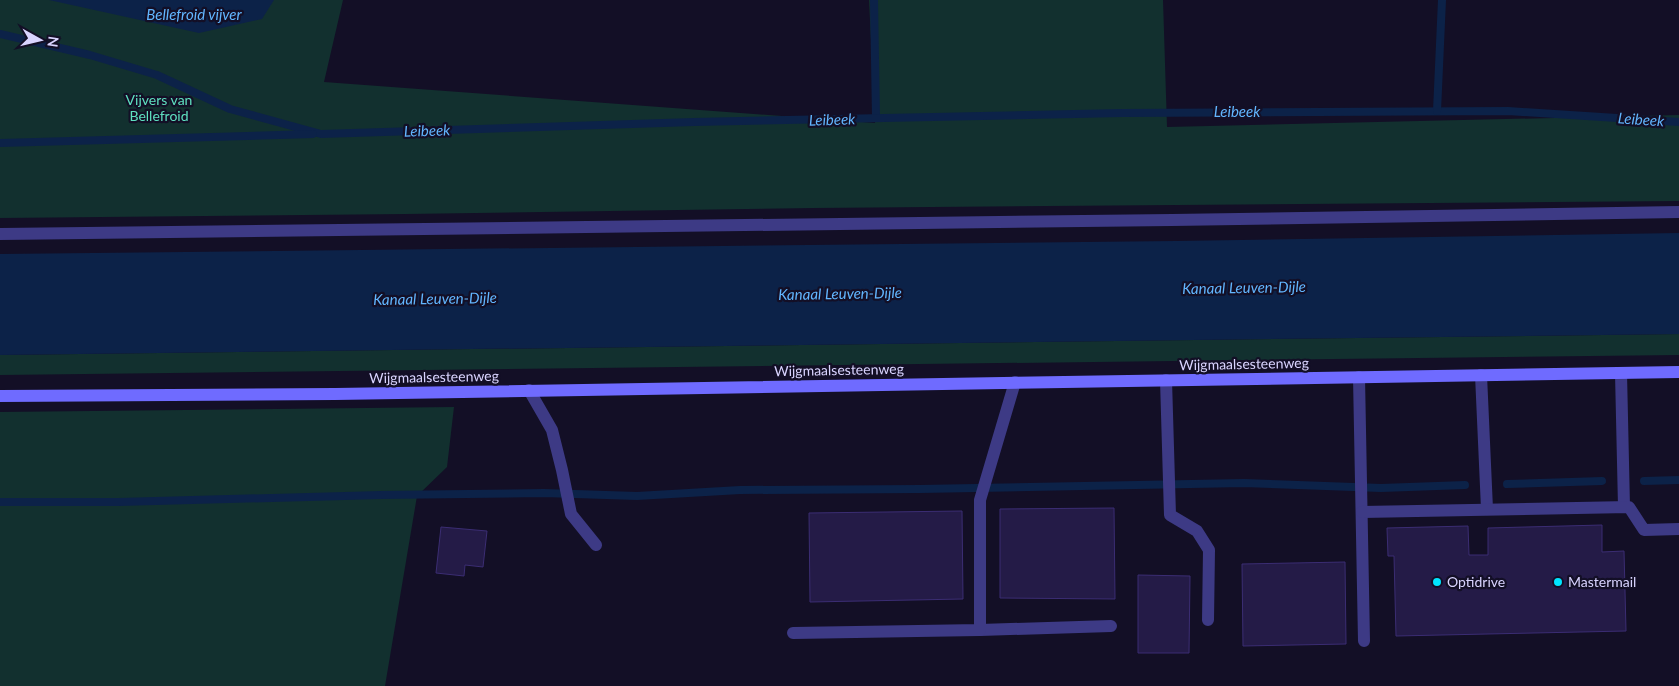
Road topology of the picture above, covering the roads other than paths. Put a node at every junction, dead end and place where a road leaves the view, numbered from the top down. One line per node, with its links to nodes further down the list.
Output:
1 (1679, 212): 2 (lane)
2 (0, 234)
3 (1679, 372): 4 (street, Wijgmaalsesteenweg)
4 (1620, 373): 5 (street, Wijgmaalsesteenweg); 11 (lane)
5 (1482, 375): 6 (street, Wijgmaalsesteenweg); 12 (lane)
6 (1359, 377): 7 (street, Wijgmaalsesteenweg); 13 (lane)
7 (1166, 380): 8 (street, Wijgmaalsesteenweg); 16 (lane)
8 (1015, 382): 9 (street, Wijgmaalsesteenweg); 18 (lane)
9 (529, 390): 10 (street, Wijgmaalsesteenweg); 15 (lane)
10 (0, 396)
11 (1624, 507): 12 (lane); 14 (lane)
12 (1487, 510): 13 (lane)
13 (1362, 512): 20 (lane)
14 (1679, 530)
15 (596, 545)
16 (1208, 620)
17 (1111, 626): 18 (lane)
18 (980, 630): 19 (lane)
19 (793, 633)
20 (1364, 641)

